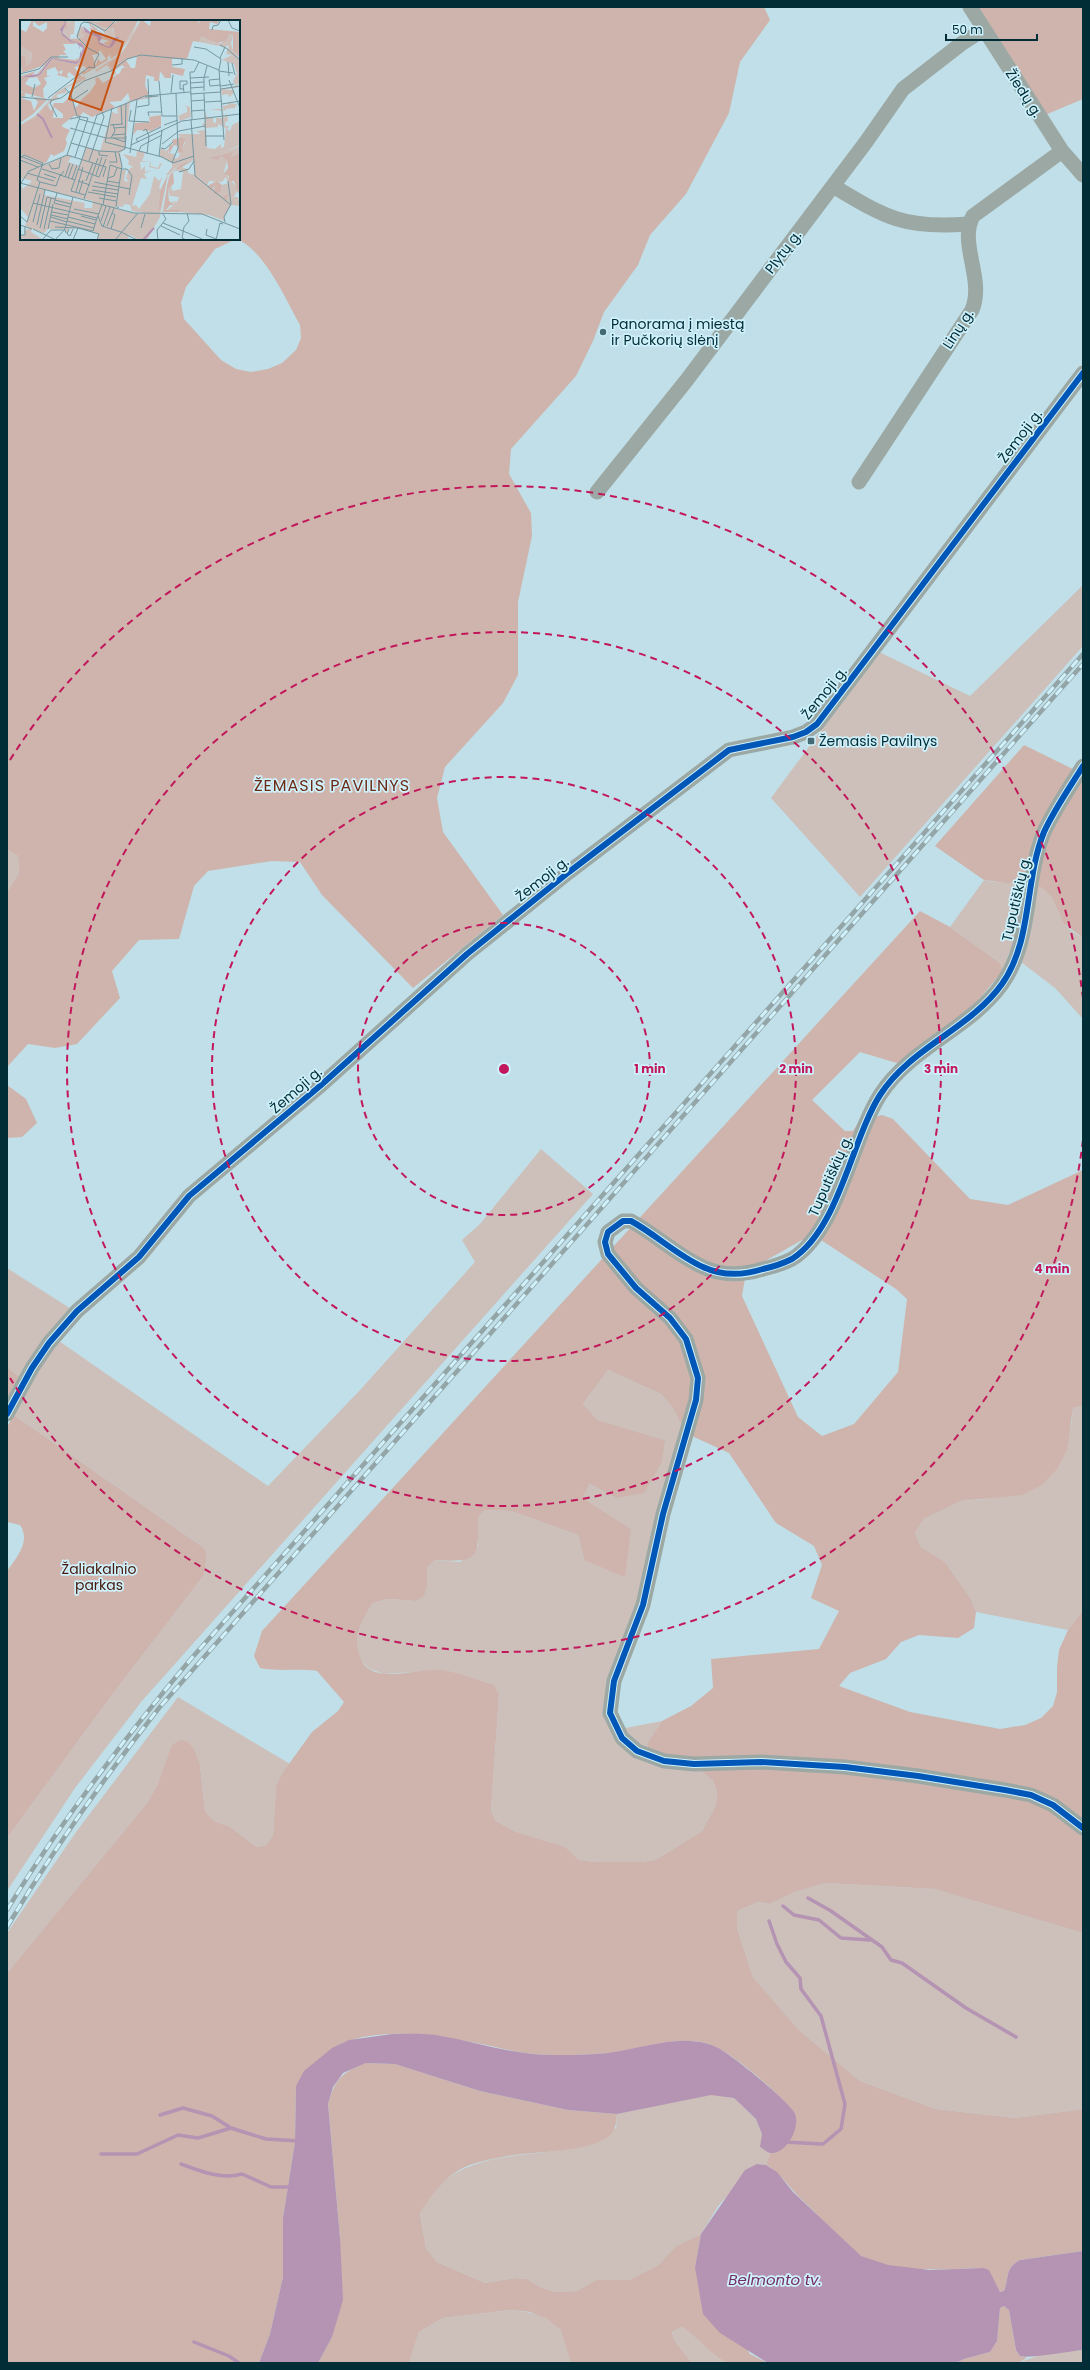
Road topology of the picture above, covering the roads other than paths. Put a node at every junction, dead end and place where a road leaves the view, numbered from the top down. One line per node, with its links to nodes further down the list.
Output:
1 (970, 7): 2 (street, Žiedų g.)
2 (984, 29): 3 (street, Žiedų g.); 5 (street, Plytų g.)
3 (1062, 152): 4 (street, Žiedų g.); 6 (street)
4 (1083, 175)
5 (833, 186): 6 (street); 9 (street, Plytų g.)
6 (968, 224): 8 (street, Linų g.)
7 (1083, 372): 11 (street, Žemoji g.)
8 (858, 482)
9 (597, 492)
10 (1083, 766): 12 (street, Tuputiškių g.)
11 (7, 1414)
12 (1083, 1828)

